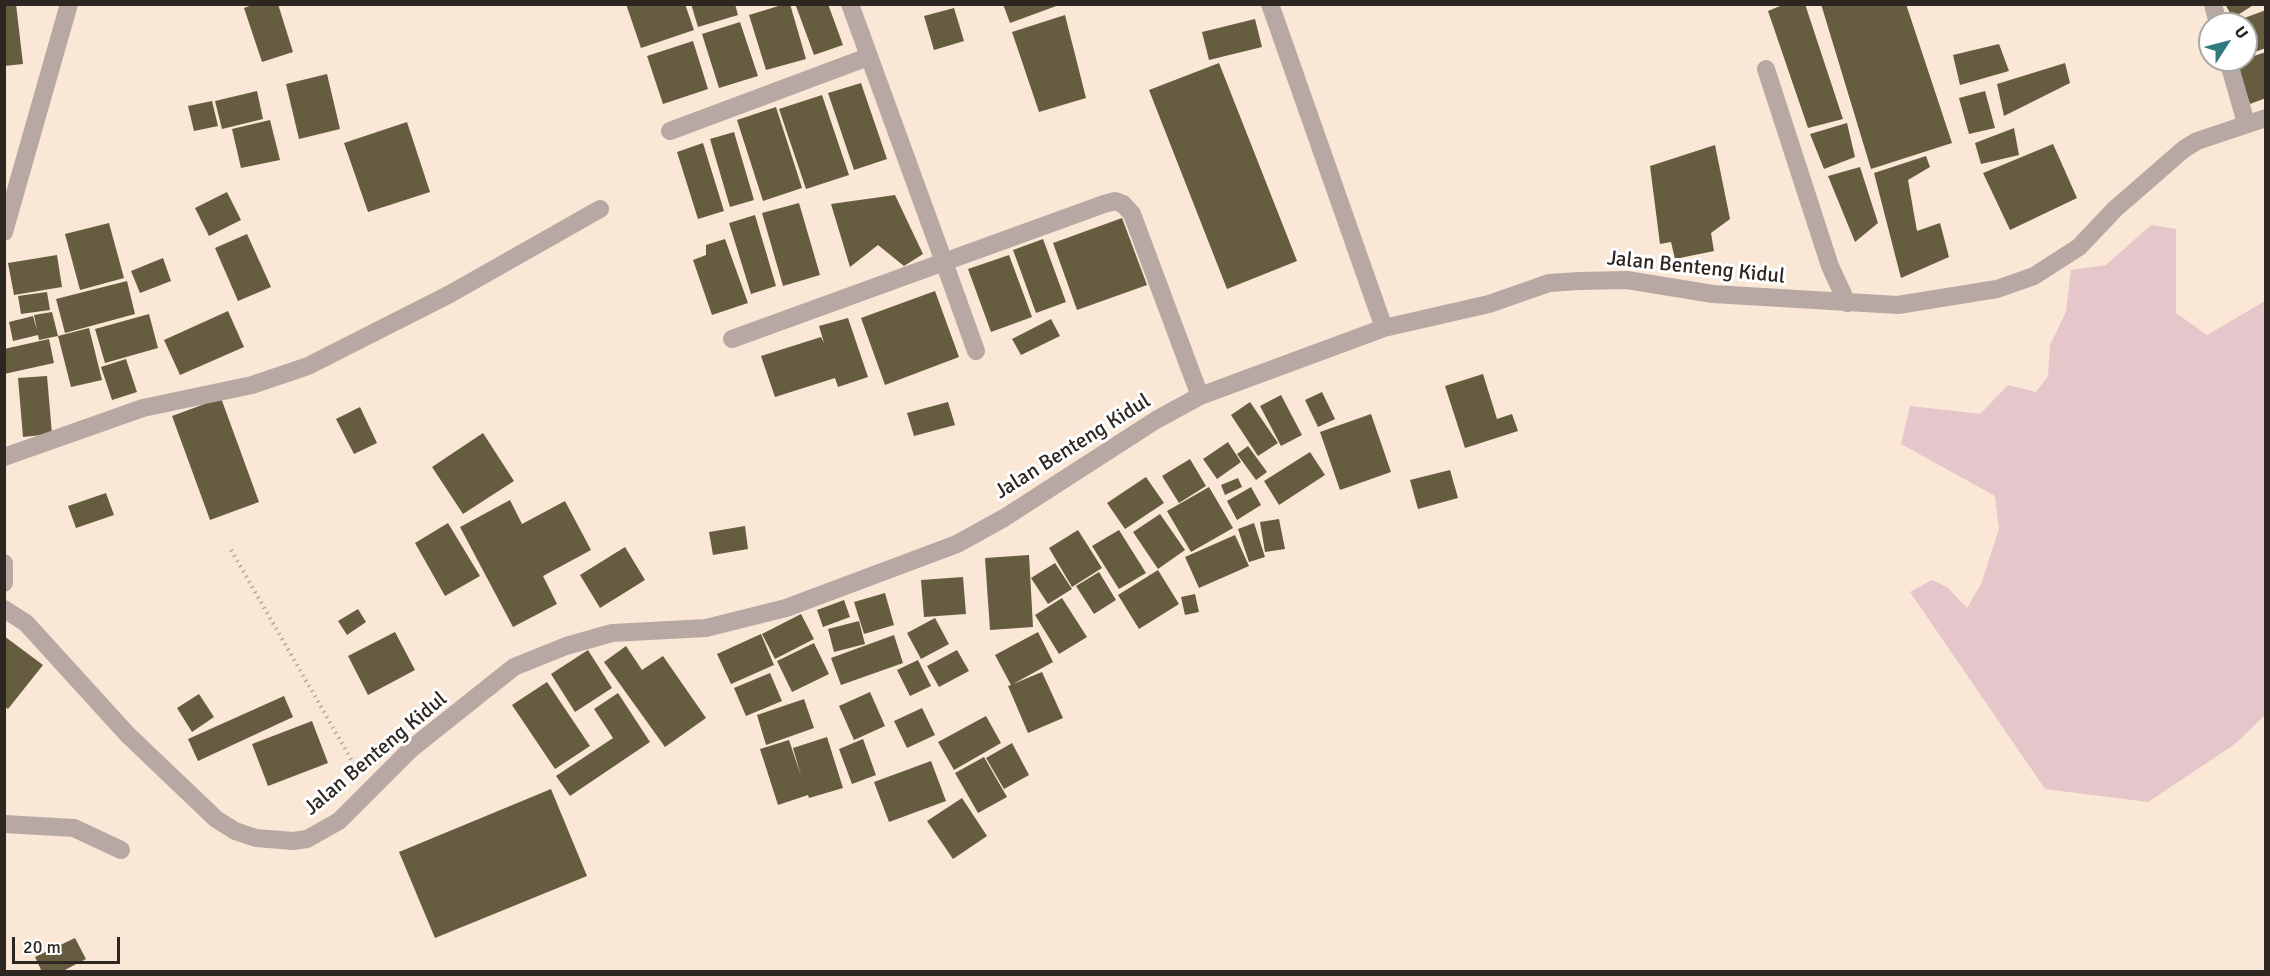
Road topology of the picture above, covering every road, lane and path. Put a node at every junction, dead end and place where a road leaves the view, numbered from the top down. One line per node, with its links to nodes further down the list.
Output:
1 (69, 4): 11 (street)
2 (850, 4): 4 (street)
3 (1270, 4): 14 (street)
4 (868, 57): 9 (street); 12 (street)
5 (1766, 69): 13 (street)
6 (2231, 72): 8 (street)
7 (2265, 118): 8 (street, Jalan Benteng Kidul)
8 (2246, 123): 13 (street, Jalan Benteng Kidul)
9 (670, 131)
10 (600, 209): 18 (street)
11 (4, 232)
12 (944, 262): 15 (street); 16 (street); 17 (street)
13 (1847, 303): 14 (street, Jalan Benteng Kidul)
14 (1384, 328): 17 (street, Jalan Benteng Kidul)
15 (732, 339)
16 (976, 351)
17 (1200, 396): 23 (street, Jalan Benteng Kidul)
18 (4, 458)
19 (231, 550): 23 (path)
20 (4, 563): 21 (street)
21 (4, 583)
22 (4, 609): 23 (street, Jalan Benteng Kidul)
23 (369, 790)
24 (4, 824): 25 (street)
25 (121, 850)

